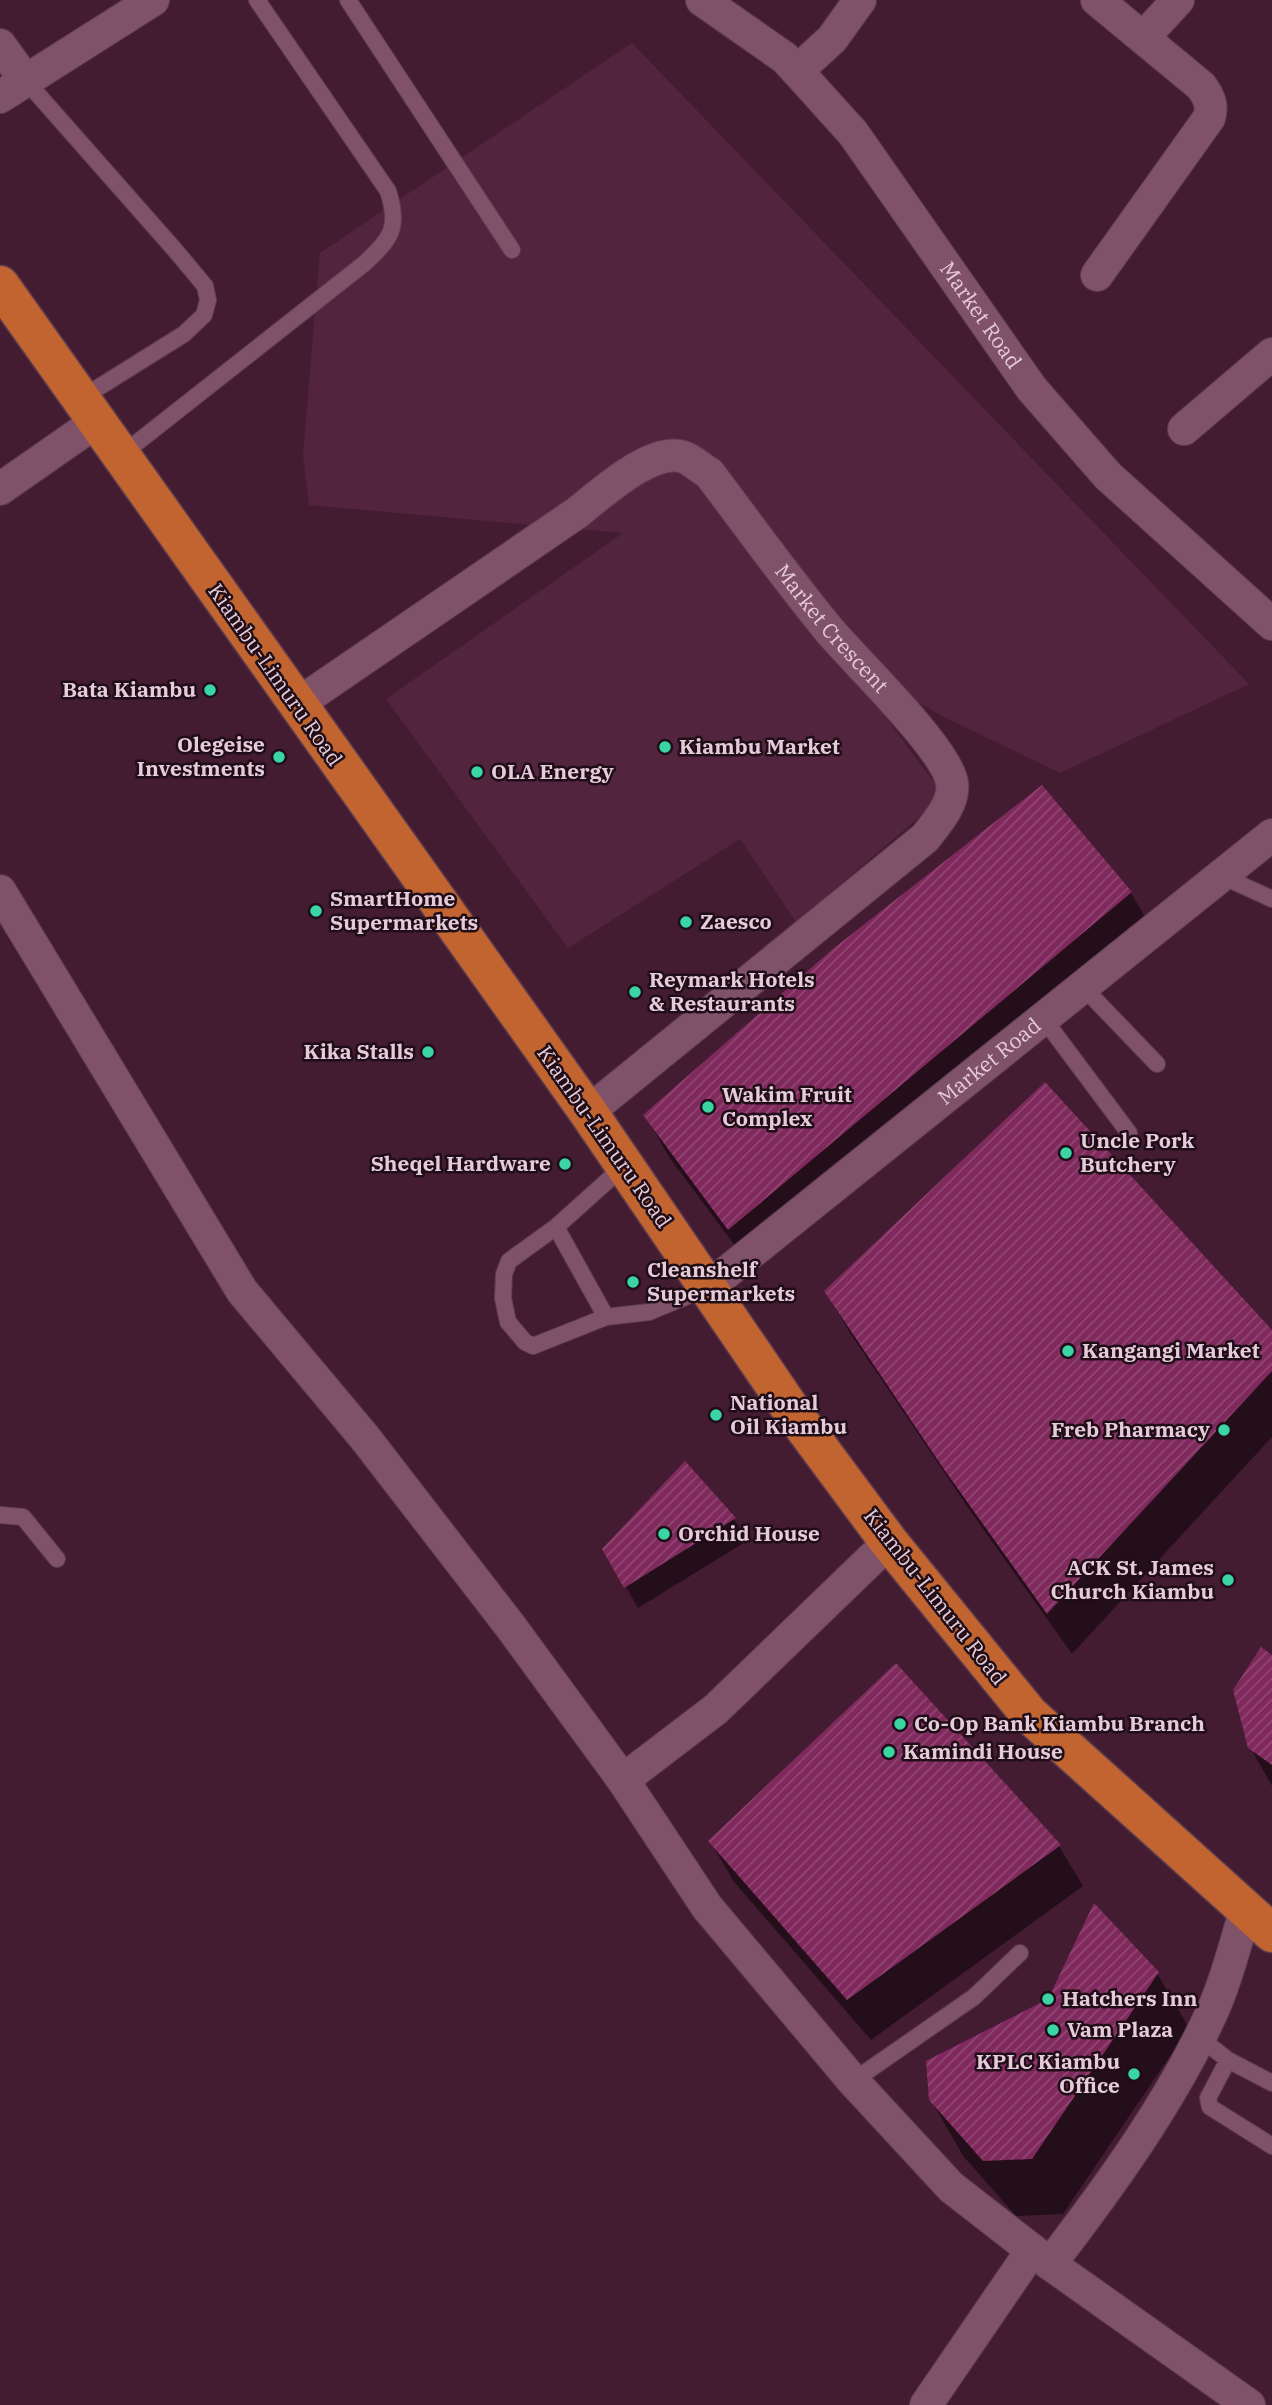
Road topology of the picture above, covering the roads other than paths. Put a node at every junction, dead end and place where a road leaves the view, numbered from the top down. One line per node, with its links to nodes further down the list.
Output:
1 (153, 0): 11 (street)
2 (257, 0): 18 (lane)
3 (348, 0): 12 (lane)
4 (702, 0): 10 (street, Market Road)
5 (860, 0): 10 (street)
6 (1097, 0): 8 (street)
7 (1178, 0): 8 (street)
8 (1144, 37): 13 (street)
9 (0, 45): 11 (street)
10 (797, 71): 20 (street, Market Road)
11 (13, 89): 16 (lane)
12 (512, 250)
13 (1097, 275)
14 (0, 285): 16 (highway, Kiambu-Limuru Road)
15 (1272, 354): 17 (street)
16 (88, 411): 18 (highway, Kiambu-Limuru Road); 19 (street)
17 (1184, 429)
18 (120, 456): 21 (highway, Kiambu-Limuru Road)
19 (0, 489)
20 (1272, 624)
21 (296, 705): 29 (highway, Kiambu-Limuru Road); 29 (street, Market Crescent)
22 (1272, 835): 23 (street, Market Road)
23 (1222, 876): 25 (lane); 26 (street, Market Road)
24 (0, 891): 38 (street)
25 (1272, 899)
26 (1082, 986): 27 (street, Market Road); 28 (lane)
27 (1043, 1018): 30 (lane); 33 (street, Market Road)
28 (1157, 1063)
29 (588, 1112): 31 (highway, Kiambu-Limuru Road)
30 (1129, 1133)
31 (624, 1166): 32 (lane); 33 (highway, Kiambu-Limuru Road)
32 (556, 1227): 34 (lane); 34 (lane)
33 (707, 1288): 34 (lane); 36 (highway, Kiambu-Limuru Road)
34 (606, 1317)
35 (0, 1515): 37 (lane)
36 (889, 1542): 38 (street); 39 (highway, Kiambu-Limuru Road)
37 (57, 1559)
38 (623, 1780): 43 (street)
39 (1259, 1921): 41 (street)
40 (1020, 1952): 43 (lane)
41 (1199, 2038): 42 (lane); 46 (street)
42 (1228, 2060): 44 (lane); 45 (lane)
43 (853, 2081): 46 (street)
44 (1272, 2083)
45 (1272, 2146)
46 (1041, 2257): 47 (street); 48 (street)
47 (926, 2405)
48 (1249, 2405)

